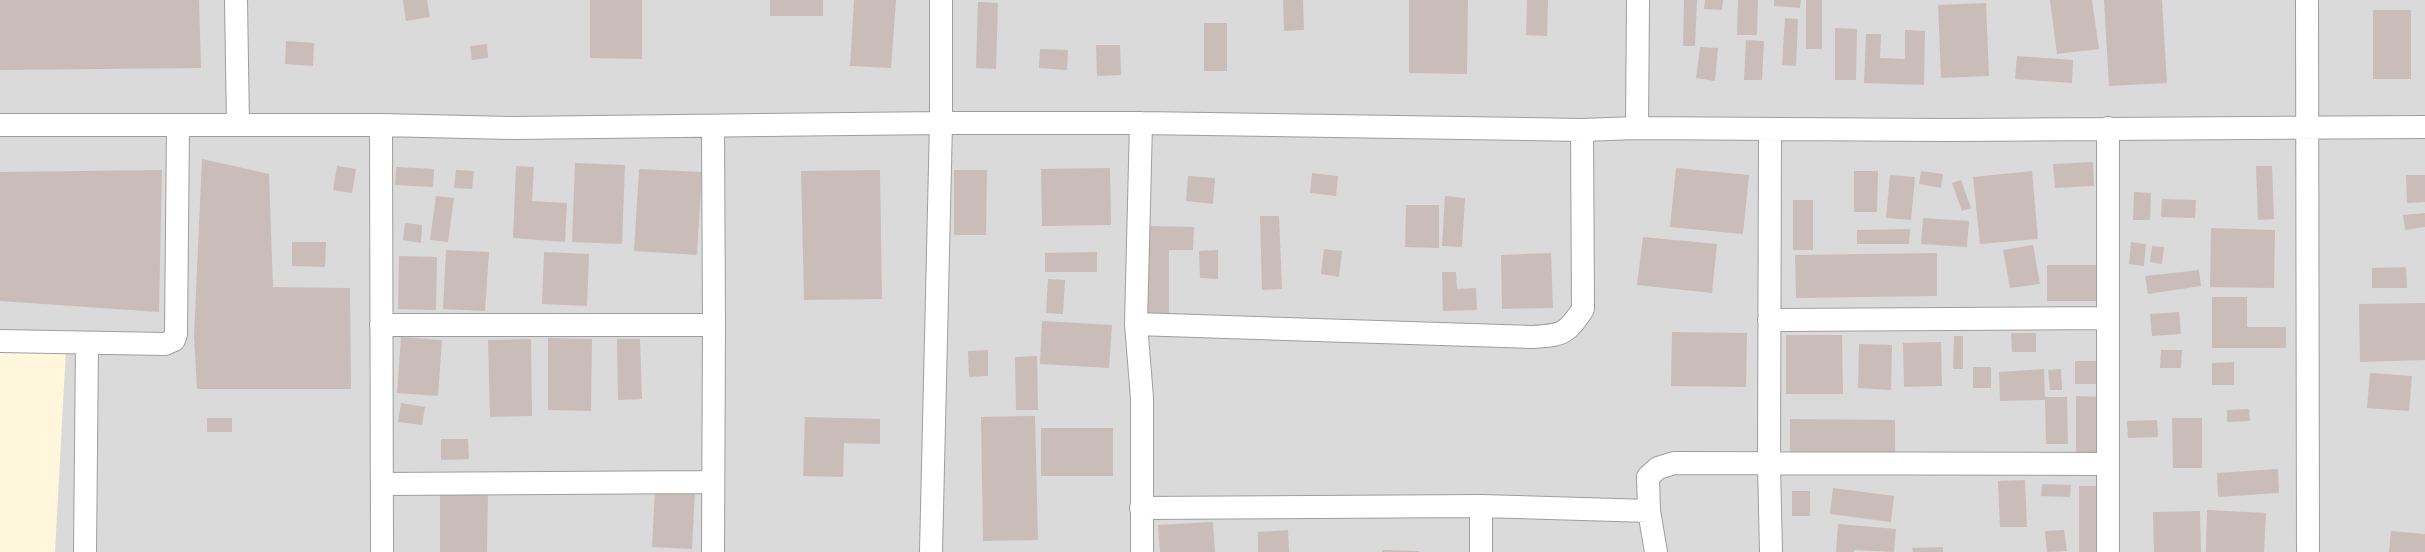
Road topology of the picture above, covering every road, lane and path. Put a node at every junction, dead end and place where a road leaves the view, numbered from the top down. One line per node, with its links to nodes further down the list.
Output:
1 (236, 0): 9 (street)
2 (941, 0): 5 (street)
3 (1638, 0): 13 (street)
4 (2307, 0): 16 (street)
5 (941, 123): 6 (street); 11 (street); 35 (street)
6 (1140, 123): 17 (street); 20 (street)
7 (0, 125): 8 (street)
8 (178, 125): 9 (street); 24 (street)
9 (238, 125): 10 (street)
10 (381, 126): 11 (street); 21 (street)
11 (713, 127): 22 (street)
12 (2425, 127): 16 (street)
13 (1637, 128): 15 (street); 17 (street)
14 (2108, 128): 15 (street); 16 (street); 18 (street)
15 (1770, 129): 19 (street)
16 (2306, 129): 41 (street)
17 (1582, 130): 20 (street)
18 (2108, 318): 19 (street); 25 (street)
19 (1769, 320): 26 (street)
20 (1136, 324): 30 (street)
21 (381, 325): 22 (street); 28 (street)
22 (714, 325): 27 (street)
23 (0, 341): 24 (street)
24 (87, 343): 32 (street)
25 (2108, 464): 26 (street); 40 (street)
26 (1769, 465): 31 (street); 39 (street)
27 (712, 482): 28 (street); 34 (street)
28 (382, 484): 33 (street)
29 (1481, 506): 30 (street); 31 (street); 37 (street)
30 (1141, 508): 36 (street)
31 (1649, 511): 38 (street)
32 (85, 552)
33 (382, 552)
34 (713, 552)
35 (931, 552)
36 (1142, 552)
37 (1481, 552)
38 (1656, 552)
39 (1771, 552)
40 (2108, 552)
41 (2308, 552)

